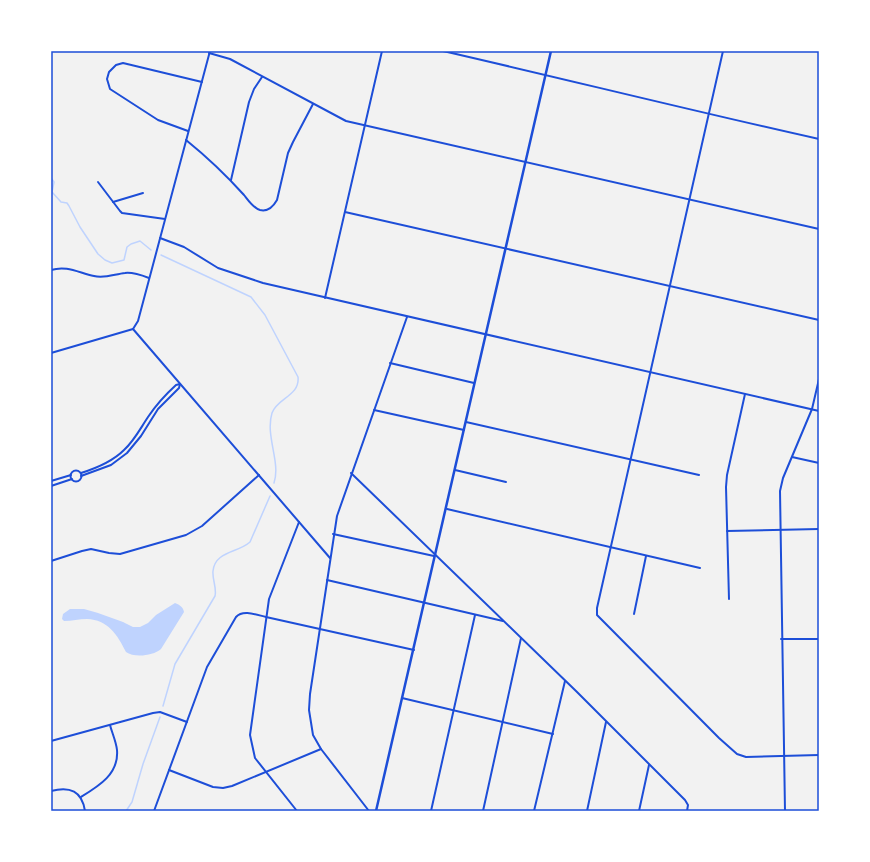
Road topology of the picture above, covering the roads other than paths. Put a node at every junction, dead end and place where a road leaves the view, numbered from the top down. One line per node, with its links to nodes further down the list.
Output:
1 (382, 51): 11 (street)
2 (443, 51): 6 (street)
3 (551, 51): 6 (street)
4 (724, 51): 10 (street)
5 (209, 52): 7 (street); 8 (street)
6 (545, 74): 10 (street); 15 (street)
7 (262, 76): 9 (street); 16 (street)
8 (202, 82): 12 (street); 12 (street)
9 (313, 104): 11 (street); 16 (street)
10 (709, 115): 13 (street); 19 (street)
11 (365, 124): 15 (street); 21 (street)
12 (188, 131): 14 (street)
13 (819, 139)
14 (186, 140): 16 (street); 22 (street)
15 (525, 161): 19 (street); 25 (street)
16 (231, 181)
17 (98, 182): 20 (street)
18 (143, 193): 20 (street)
19 (690, 199): 23 (street); 28 (street)
20 (113, 202): 22 (street)
21 (345, 212): 25 (street); 29 (street)
22 (165, 219): 24 (street)
23 (819, 229)
24 (160, 238): 27 (street); 29 (street)
25 (506, 248): 28 (street); 33 (street)
26 (51, 270): 27 (street)
27 (149, 278): 32 (street)
28 (670, 286): 31 (street); 36 (street)
29 (325, 298): 30 (street)
30 (407, 317): 33 (street); 35 (street)
31 (819, 320)
32 (133, 329): 34 (street); 39 (street)
33 (485, 334): 36 (street); 38 (street)
34 (51, 353)
35 (390, 363): 38 (street); 42 (street)
36 (650, 372): 40 (street); 47 (street)
37 (819, 379): 41 (street)
38 (474, 383): 44 (street)
39 (180, 384): 50 (street); 53 (street); 55 (street)
40 (745, 394): 41 (street); 64 (street)
41 (812, 409): 43 (street); 46 (street)
42 (374, 410): 45 (street); 51 (street)
43 (819, 411)
44 (466, 422): 45 (street); 47 (street)
45 (464, 430): 49 (street)
46 (792, 457): 48 (street); 63 (street)
47 (630, 459): 54 (street); 66 (street)
48 (819, 463)
49 (455, 470): 58 (street); 60 (street)
50 (80, 472): 52 (street); 55 (street)
51 (351, 473): 65 (street); 67 (street)
52 (71, 475): 56 (street); 57 (street)
53 (259, 475): 61 (street); 70 (street)
54 (699, 475)
55 (82, 476): 56 (street)
56 (72, 479): 59 (street)
57 (51, 481)
58 (506, 482)
59 (51, 486)
60 (446, 509): 66 (street); 67 (street)
61 (299, 522): 69 (street); 77 (street)
62 (819, 528): 63 (street)
63 (780, 529): 64 (street); 82 (street)
64 (727, 531): 73 (street)
65 (333, 534): 67 (street); 69 (street)
66 (610, 548): 68 (street); 95 (street)
67 (436, 556): 74 (street); 78 (street)
68 (646, 556): 71 (street); 75 (street)
69 (330, 558): 72 (street)
70 (51, 560)
71 (700, 568)
72 (326, 580): 74 (street); 79 (street)
73 (729, 599)
74 (424, 603): 76 (street); 83 (street)
75 (634, 614)
76 (475, 615): 78 (street); 86 (street)
77 (266, 617): 79 (street); 88 (street); 98 (street)
78 (504, 621): 80 (street)
79 (319, 628): 83 (street); 93 (street)
80 (521, 638): 84 (street); 87 (street)
81 (819, 639): 82 (street)
82 (781, 640): 95 (street)
83 (414, 650): 85 (street)
84 (565, 681): 89 (street); 91 (street)
85 (402, 698): 86 (street); 105 (street)
86 (454, 710): 87 (street); 106 (street)
87 (502, 721): 91 (street); 107 (street)
88 (186, 722): 90 (street); 97 (street)
89 (606, 722): 96 (street); 109 (street)
90 (110, 725): 92 (street); 100 (street)
91 (553, 734): 108 (street)
92 (51, 741)
93 (321, 748): 98 (street); 104 (street)
94 (819, 754): 95 (street)
95 (784, 755): 112 (street)
96 (649, 764): 110 (street); 111 (street)
97 (169, 770): 98 (street); 102 (street)
98 (266, 771): 103 (street)
99 (51, 791): 100 (street)
100 (81, 797): 101 (street)
101 (85, 811)
102 (154, 811)
103 (297, 811)
104 (369, 811)
105 (376, 811)
106 (431, 811)
107 (483, 811)
108 (534, 811)
109 (587, 811)
110 (639, 811)
111 (687, 811)
112 (785, 811)

